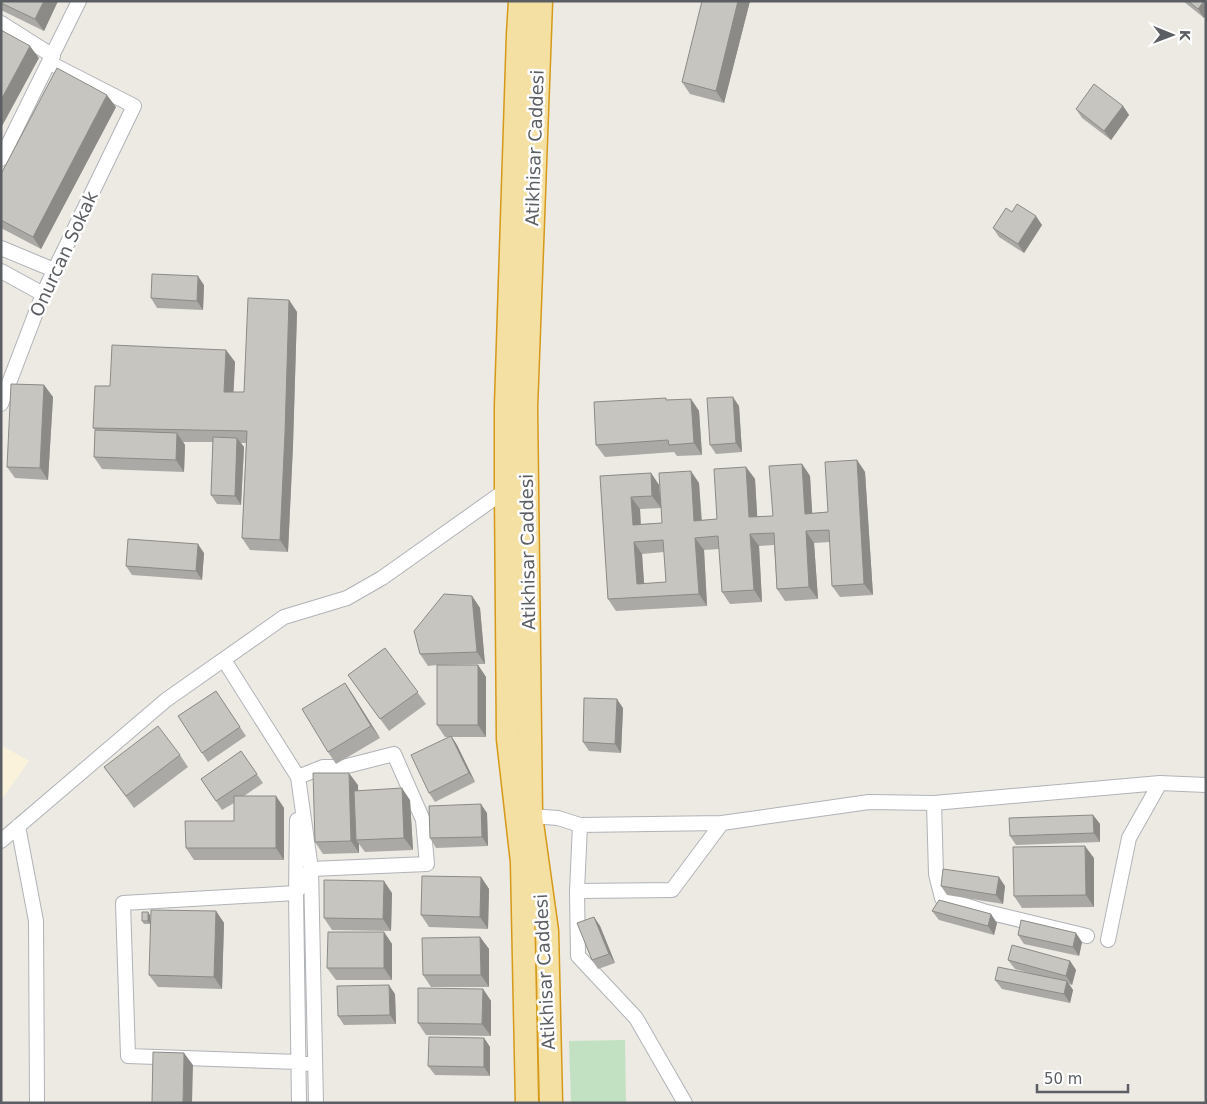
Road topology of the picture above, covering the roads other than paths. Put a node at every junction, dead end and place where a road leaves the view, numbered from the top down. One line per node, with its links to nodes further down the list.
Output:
1 (79, 1): 5 (street)
2 (520, 1): 12 (highway, Atikhisar Caddesi)
3 (541, 1): 14 (highway, Atikhisar Caddesi)
4 (1, 24): 5 (street)
5 (52, 59): 6 (street); 8 (street, Onurcan Sokak)
6 (1, 160)
7 (1, 248): 8 (street)
8 (54, 270): 10 (street, Onurcan Sokak)
9 (1, 271): 10 (street)
10 (43, 294): 11 (street, Onurcan Sokak)
11 (1, 404)
12 (506, 490): 13 (street); 14 (highway, Atikhisar Caddesi)
13 (224, 660): 15 (street); 22 (street)
14 (519, 660): 19 (highway, Atikhisar Caddesi); 34 (highway, Atikhisar Caddesi)
15 (298, 777): 24 (street); 24 (street); 26 (street)
16 (1160, 783): 17 (street); 18 (street); 28 (street)
17 (1206, 785)
18 (934, 803): 20 (street); 27 (street)
19 (531, 816): 21 (street); 35 (highway, Atikhisar Caddesi)
20 (722, 823): 21 (street); 25 (street)
21 (580, 825): 25 (street)
22 (18, 826): 23 (street); 31 (street)
23 (1, 841)
24 (311, 869): 26 (street); 30 (street)
25 (577, 891): 36 (street)
26 (296, 893): 29 (street); 29 (street)
27 (1087, 936)
28 (1108, 940)
29 (300, 1062): 30 (street); 32 (street)
30 (314, 1065): 33 (street)
31 (37, 1103)
32 (300, 1103)
33 (316, 1103)
34 (527, 1103)
35 (551, 1103)
36 (685, 1103)

